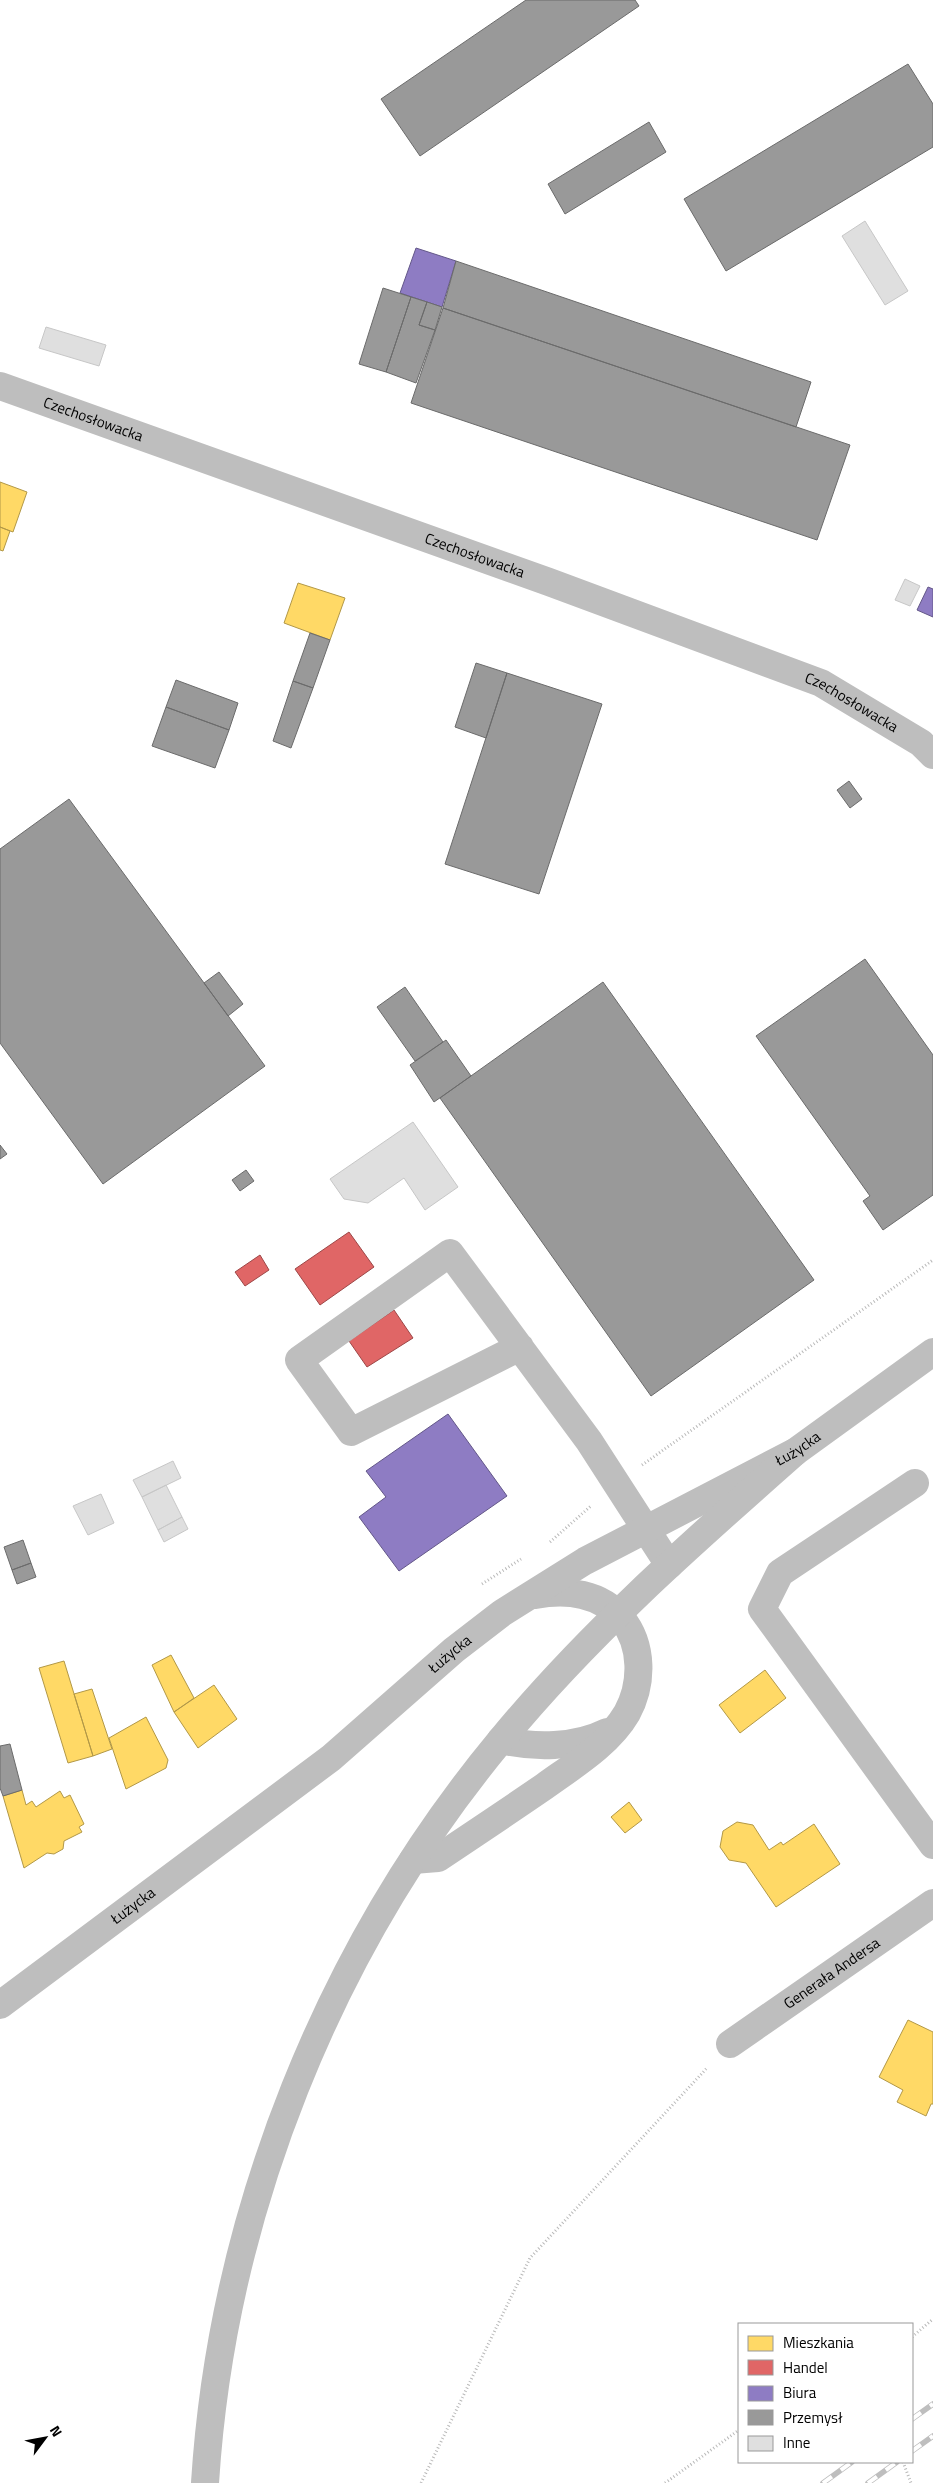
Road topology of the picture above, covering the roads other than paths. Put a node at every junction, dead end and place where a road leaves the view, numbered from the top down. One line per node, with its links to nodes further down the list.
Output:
1 (0, 386): 2 (street, Czechosłowacka)
2 (933, 755)
3 (520, 1347): 3 (street); 7 (street)
4 (933, 1352): 5 (street, Łużycka)
5 (796, 1452): 7 (street, Łużycka); 8 (street)
6 (915, 1483): 13 (street)
7 (644, 1530): 8 (street); 9 (street, Łużycka)
8 (669, 1564): 10 (street)
9 (529, 1596): 10 (street); 16 (street, Łużycka)
10 (618, 1614): 11 (street); 12 (street)
11 (619, 1723): 12 (street); 14 (street)
12 (501, 1740): 14 (street)
13 (933, 1845)
14 (413, 1860): 18 (street)
15 (933, 1902): 17 (street, Generała Andersa)
16 (0, 2005)
17 (730, 2044)
18 (205, 2483)

